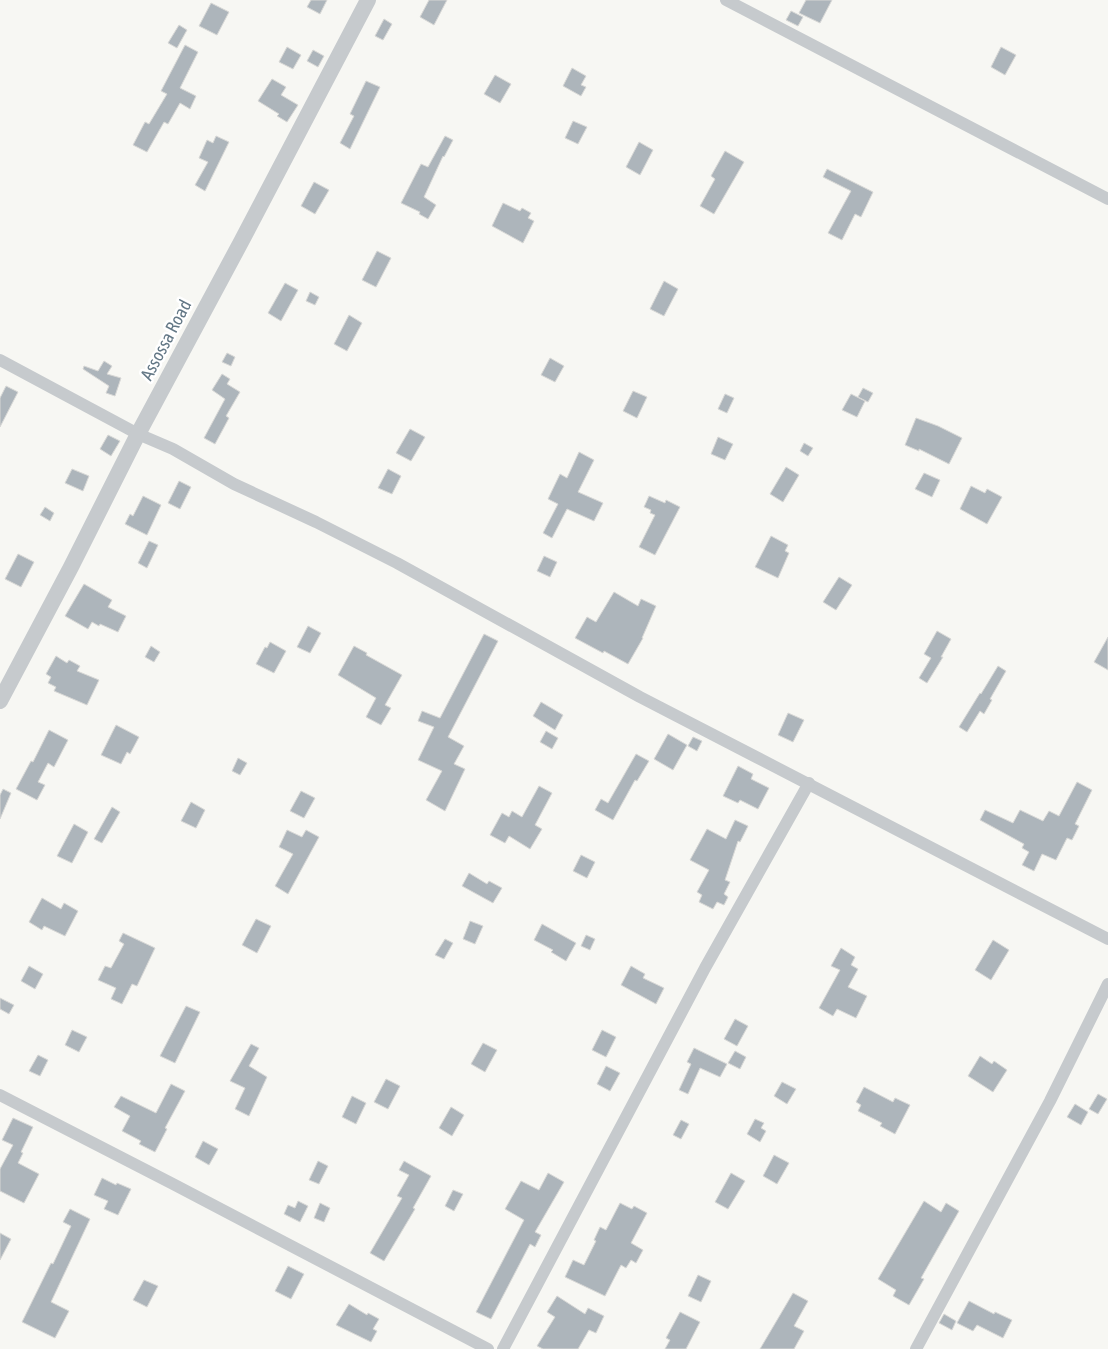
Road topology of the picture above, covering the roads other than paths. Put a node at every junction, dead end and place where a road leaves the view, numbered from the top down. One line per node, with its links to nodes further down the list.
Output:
1 (368, 0): 5 (street, Assossa Road)
2 (726, 0): 3 (street)
3 (1108, 199)
4 (0, 360): 5 (street)
5 (138, 434): 6 (street, Assossa Road); 7 (street)
6 (0, 700)
7 (809, 783): 8 (street); 12 (street)
8 (1108, 939)
9 (1108, 984): 13 (street)
10 (0, 1095): 11 (street)
11 (488, 1349)
12 (503, 1349)
13 (916, 1349)

